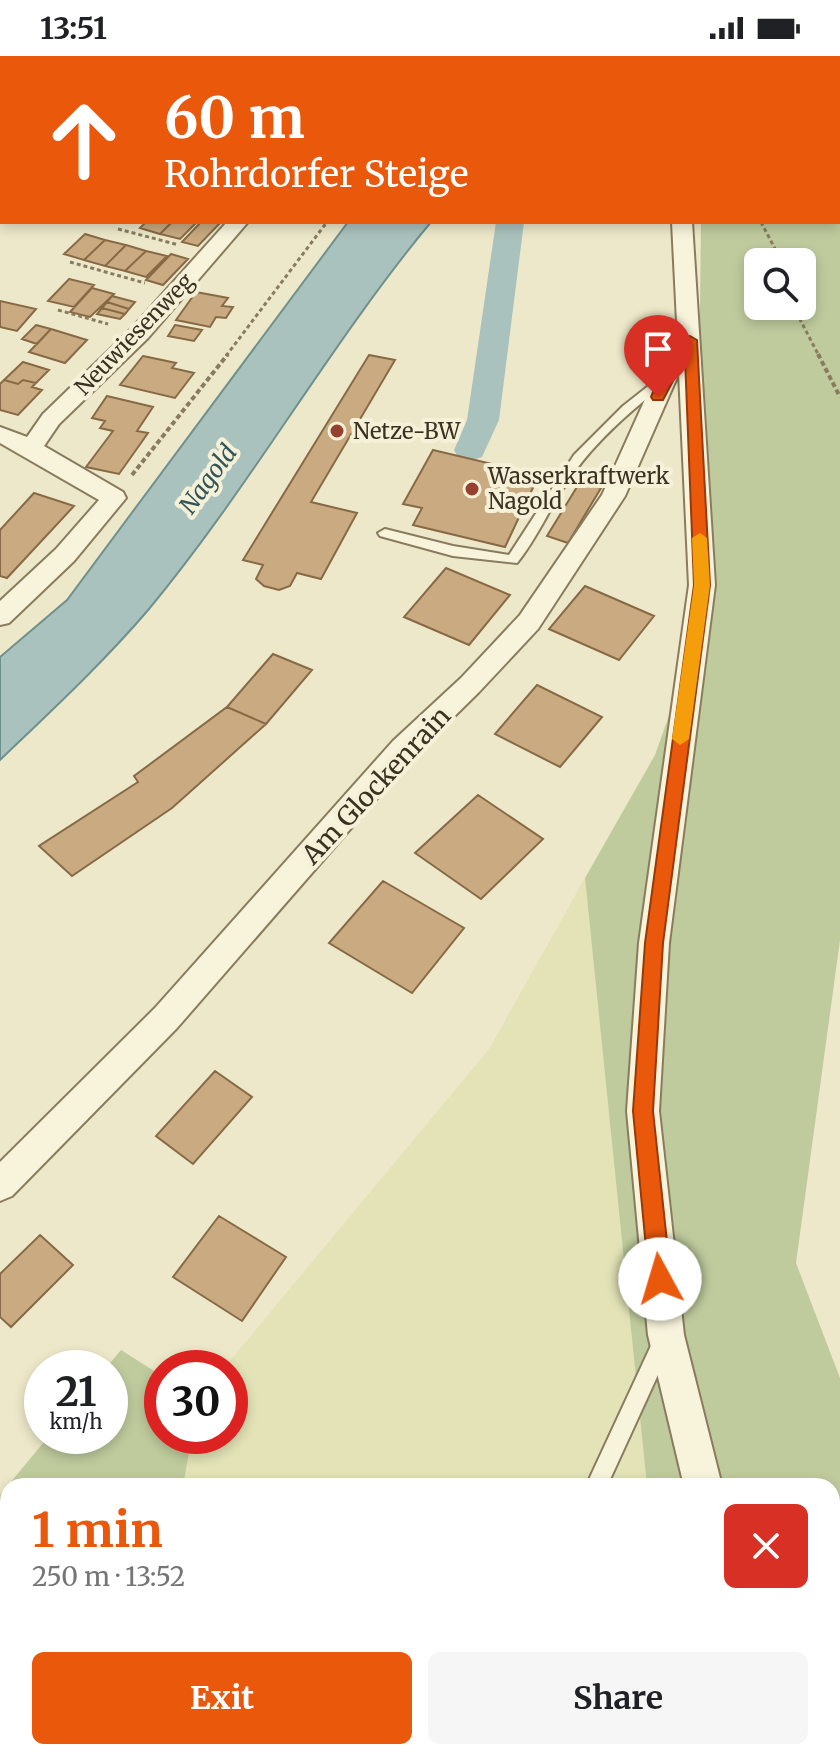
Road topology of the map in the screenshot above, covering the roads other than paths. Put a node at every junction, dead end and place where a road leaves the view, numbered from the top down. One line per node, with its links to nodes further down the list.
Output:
1 (236, 224): 6 (street, Neuwiesenweg)
2 (682, 224): 3 (street)
3 (690, 340): 4 (street, Am Glockenrain); 10 (street)
4 (667, 375): 7 (lane); 9 (street, Am Glockenrain)
5 (0, 434): 6 (street)
6 (31, 448): 8 (street)
7 (385, 533)
8 (0, 616)
9 (0, 1185)
10 (666, 1335): 11 (lane); 12 (street)
11 (600, 1478)
12 (701, 1478)

